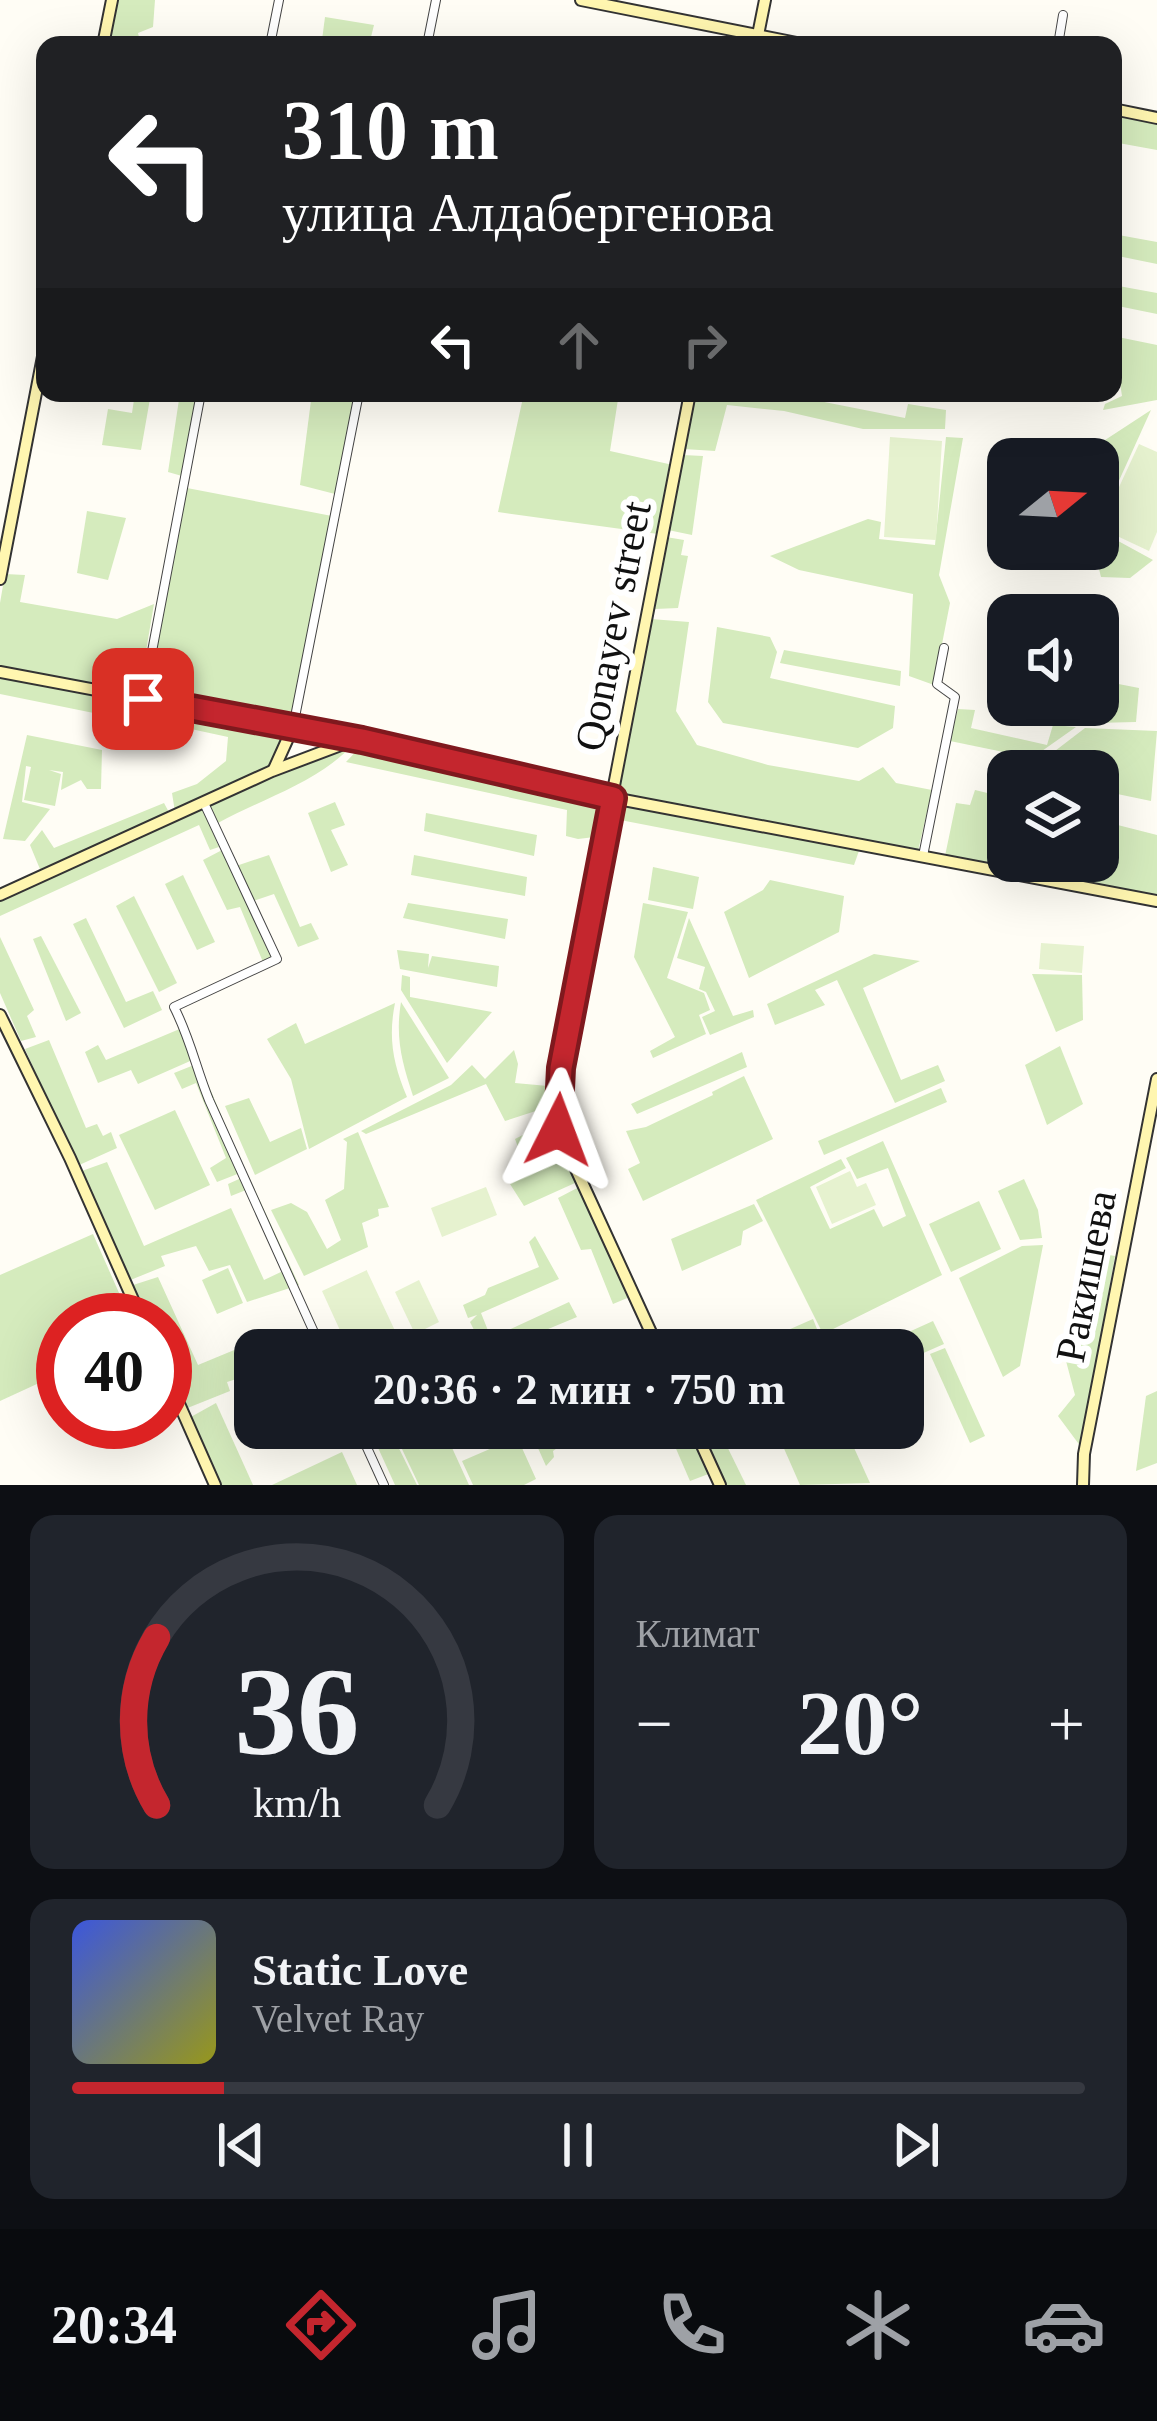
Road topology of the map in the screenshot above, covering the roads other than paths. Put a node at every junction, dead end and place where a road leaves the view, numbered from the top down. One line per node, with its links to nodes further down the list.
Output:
1 (112, 0): 7 (street)
2 (279, 0): 8 (street)
3 (436, 0): 9 (street)
4 (581, 0): 10 (street)
5 (765, 0): 11 (street)
6 (1063, 15): 12 (street)
7 (105, 36)
8 (272, 36)
9 (429, 36)
10 (739, 36)
11 (758, 36)
12 (1060, 36)
13 (1122, 111): 14 (street)
14 (1157, 118)
15 (36, 393): 19 (street)
16 (199, 402): 22 (street)
17 (357, 402): 23 (street)
18 (688, 402): 26 (street, Qonayev street)
19 (0, 579)
20 (944, 648): 28 (street)
21 (0, 672): 22 (street)
22 (143, 699): 23 (street)
23 (293, 727): 24 (street); 25 (street)
24 (357, 739): 25 (street); 26 (street)
25 (272, 771): 27 (street)
26 (613, 798): 28 (street); 35 (street, Qonayev street)
27 (205, 803): 29 (street); 34 (street)
28 (923, 858): 30 (street)
29 (0, 895)
30 (1157, 901)
31 (0, 1015): 33 (street)
32 (1157, 1079): 42 (street, Ракишева)
33 (130, 1293)
34 (313, 1329)
35 (648, 1329)
36 (192, 1433): 39 (street)
37 (368, 1449): 40 (street)
38 (704, 1449): 41 (street)
39 (215, 1485)
40 (384, 1485)
41 (720, 1485)
42 (1083, 1485)

